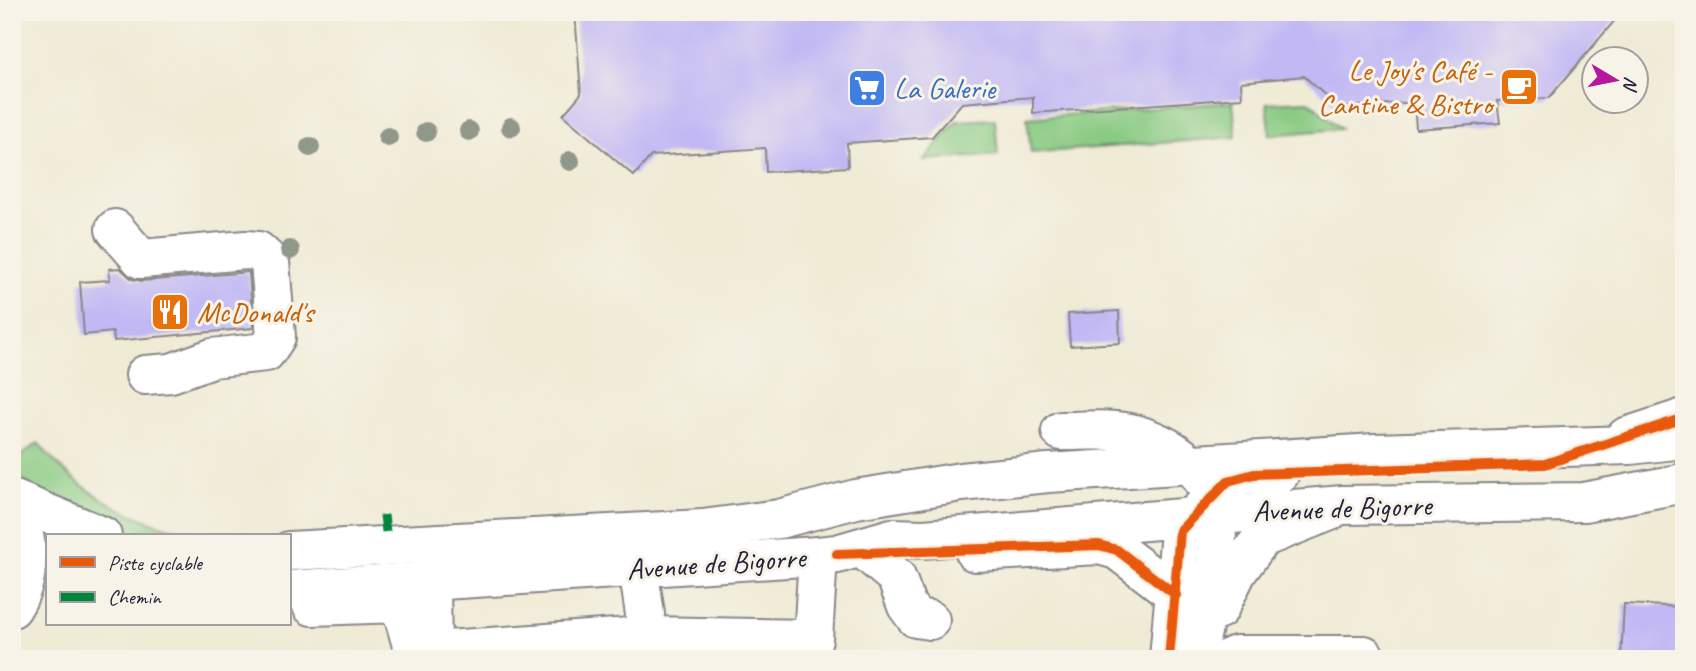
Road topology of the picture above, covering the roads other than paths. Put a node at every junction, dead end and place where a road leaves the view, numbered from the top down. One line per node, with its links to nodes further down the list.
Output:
1 (115, 229): 2 (main road)
2 (158, 374)
3 (1684, 418): 6 (main road)
4 (1061, 431): 7 (main road)
5 (1684, 439): 6 (main road, Avenue de Bigorre)
6 (1592, 446): 7 (main road, Avenue de Bigorre); 13 (main road)
7 (1189, 463): 13 (main road); 15 (main road, Avenue de Bigorre)
8 (1684, 463): 11 (main road)
9 (1684, 483): 11 (main road, Avenue de Bigorre)
10 (12, 499): 14 (main road)
11 (1350, 499): 13 (main road, Avenue de Bigorre); 29 (main road)
12 (12, 508): 23 (main road)
13 (1207, 510): 16 (main road, Avenue de Bigorre); 20 (main road); 29 (main road)
14 (97, 534)
15 (290, 551)
16 (854, 551): 17 (main road, Avenue de Bigorre); 20 (main road); 25 (main road); 26 (main road)
17 (638, 568): 18 (main road, Avenue de Bigorre); 26 (main road)
18 (431, 583): 19 (main road, Avenue de Bigorre); 27 (main road)
19 (290, 590)
20 (1176, 595): 29 (main road)
21 (46, 607): 24 (main road)
22 (290, 607): 27 (main road)
23 (12, 608)
24 (12, 619)
25 (929, 620)
26 (643, 647): 27 (main road)
27 (432, 655)
28 (1364, 655): 29 (main road)
29 (1197, 658)

